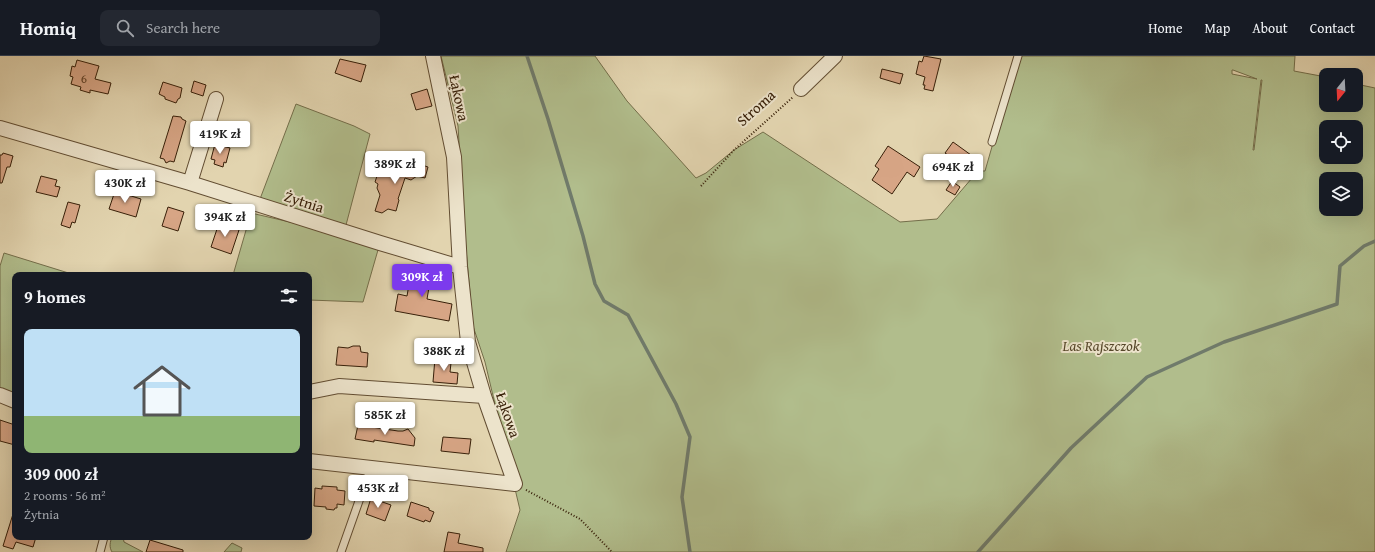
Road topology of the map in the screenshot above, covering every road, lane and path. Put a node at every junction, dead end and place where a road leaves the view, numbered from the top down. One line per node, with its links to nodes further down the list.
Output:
1 (835, 56): 4 (street)
2 (1018, 56): 7 (lane)
3 (429, 57): 10 (street, Łąkowa)
4 (801, 89): 9 (path, Stroma)
5 (216, 99): 8 (street)
6 (0, 128): 8 (street, Żytnia)
7 (992, 142)
8 (190, 183): 10 (street, Żytnia)
9 (701, 186)
10 (460, 267): 13 (street, Łąkowa)
11 (312, 391): 13 (street)
12 (0, 395): 14 (street)
13 (484, 396): 17 (street, Łąkowa)
14 (12, 400)
15 (312, 461): 16 (street)
16 (371, 467): 17 (street); 20 (lane)
17 (514, 484): 21 (path)
18 (103, 540): 19 (lane)
19 (100, 552)
20 (341, 552)
21 (612, 552)

